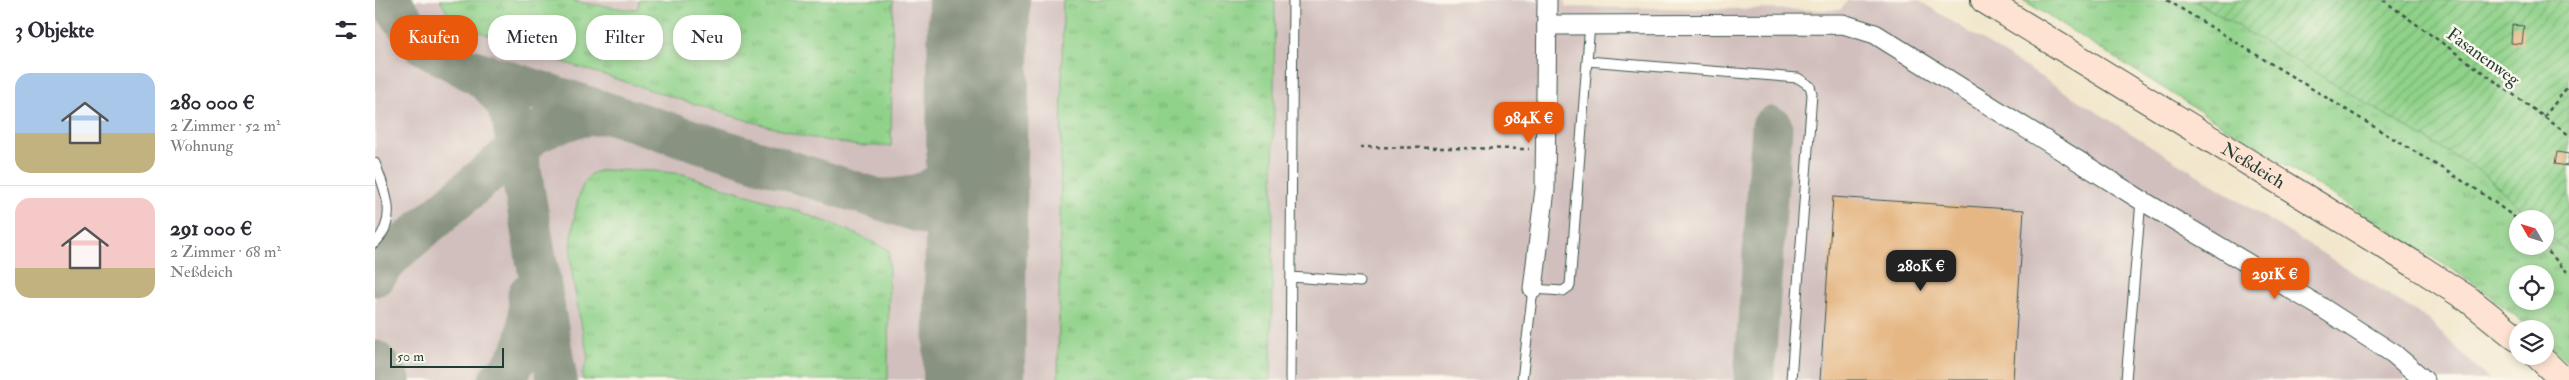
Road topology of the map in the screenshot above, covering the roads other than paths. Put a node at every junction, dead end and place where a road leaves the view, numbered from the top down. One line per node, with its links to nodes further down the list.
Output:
1 (1293, 0): 10 (lane)
2 (1547, 0): 5 (street)
3 (1984, 0): 13 (street, Neßdeich)
4 (1590, 24): 5 (street); 6 (lane); 8 (street)
5 (1547, 25): 12 (street)
6 (1587, 61): 12 (lane); 17 (lane)
7 (375, 163): 9 (lane)
8 (2141, 200): 18 (lane); 19 (street)
9 (375, 243)
10 (1291, 277): 11 (lane); 15 (lane)
11 (1359, 282)
12 (1533, 289): 16 (lane)
13 (2509, 332)
14 (2547, 365): 20 (street)
15 (1290, 380)
16 (1522, 380)
17 (1791, 380)
18 (2127, 380)
19 (2424, 380)
20 (2563, 380)

